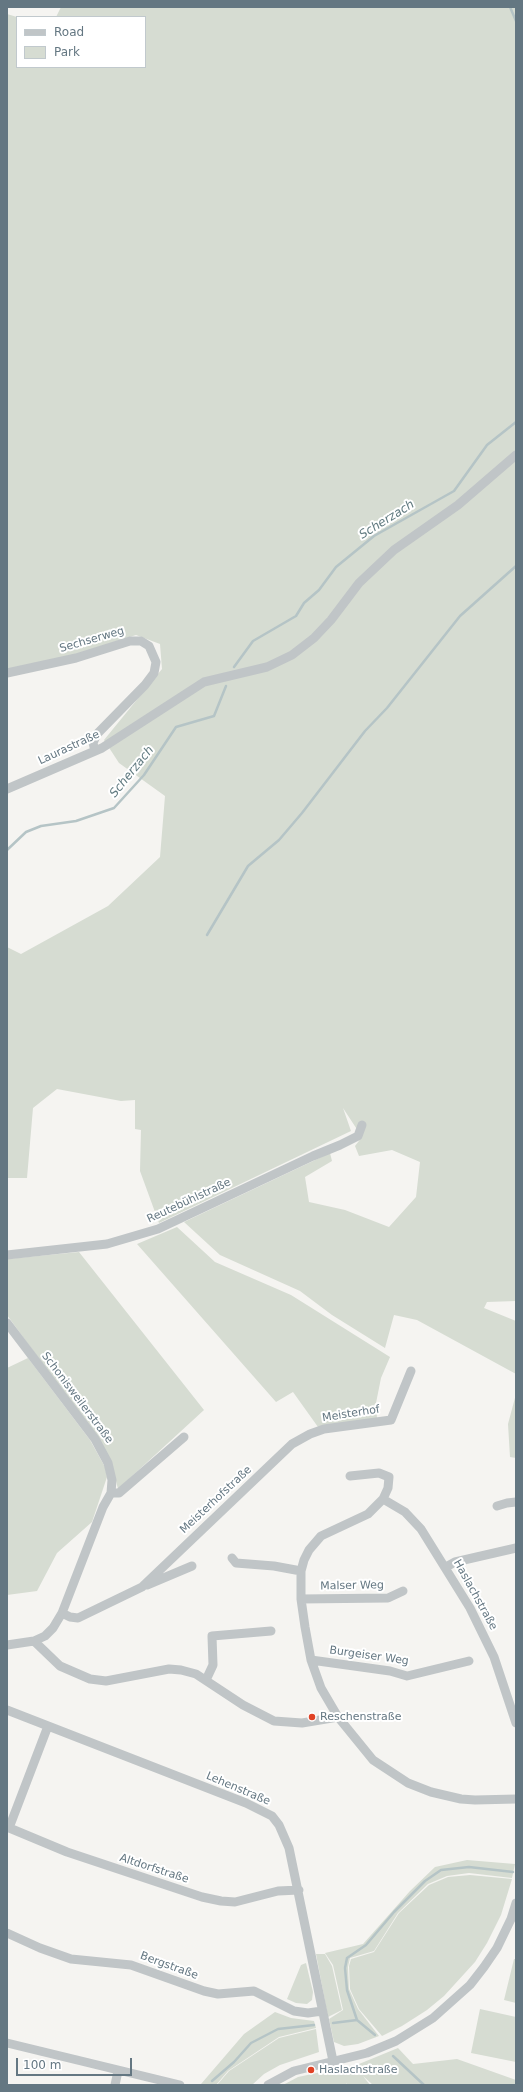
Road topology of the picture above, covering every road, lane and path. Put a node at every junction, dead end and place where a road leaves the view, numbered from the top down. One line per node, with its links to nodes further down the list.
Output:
1 (516, 454): 3 (street, Laurastraße)
2 (7, 673): 3 (street, Sechserweg)
3 (95, 751): 4 (street, Laurastraße)
4 (7, 789)
5 (362, 1125): 6 (street, Reutebühlstraße)
6 (7, 1255)
7 (7, 1323): 12 (street, Schonisweilerstraße)
8 (411, 1371): 9 (street, Meisterhof)
9 (310, 1434): 21 (street, Meisterhofstraße)
10 (184, 1437): 12 (street)
11 (350, 1476): 13 (street)
12 (111, 1493): 24 (street, Schonisweilerstraße)
13 (383, 1499): 19 (street, Haslachstraße); 20 (street)
14 (516, 1502): 15 (street)
15 (497, 1506)
16 (516, 1548): 19 (street)
17 (232, 1558): 20 (street)
18 (192, 1566): 21 (street, Meisterhofstraße)
19 (446, 1567): 33 (street, Haslachstraße)
20 (301, 1571): 23 (street)
21 (142, 1587): 24 (street, Meisterhofstraße)
22 (403, 1592): 23 (street, Malser Weg)
23 (301, 1599): 28 (street)
24 (62, 1613): 26 (street, Schonisweilerstraße)
25 (271, 1631): 30 (street)
26 (34, 1641): 27 (street, Schonisweilerstraße); 30 (street)
27 (7, 1645)
28 (311, 1660): 29 (street, Burgeiser Weg); 32 (street)
29 (469, 1661)
30 (206, 1680): 32 (street)
31 (7, 1710): 34 (street, Lehenstraße)
32 (338, 1717): 35 (street)
33 (516, 1718)
34 (48, 1726): 36 (street); 37 (street, Lehenstraße)
35 (516, 1799)
36 (8, 1827): 37 (street, Altdorfstraße)
37 (299, 1890): 40 (street, Lehenstraße)
38 (516, 1903): 42 (street)
39 (7, 1933): 40 (street, Bergstraße)
40 (322, 2011): 42 (street, Lehenstraße)
41 (8, 2047): 43 (street)
42 (333, 2061): 46 (street)
43 (118, 2071): 44 (street); 45 (street)
44 (115, 2085)
45 (180, 2085)
46 (268, 2085)

